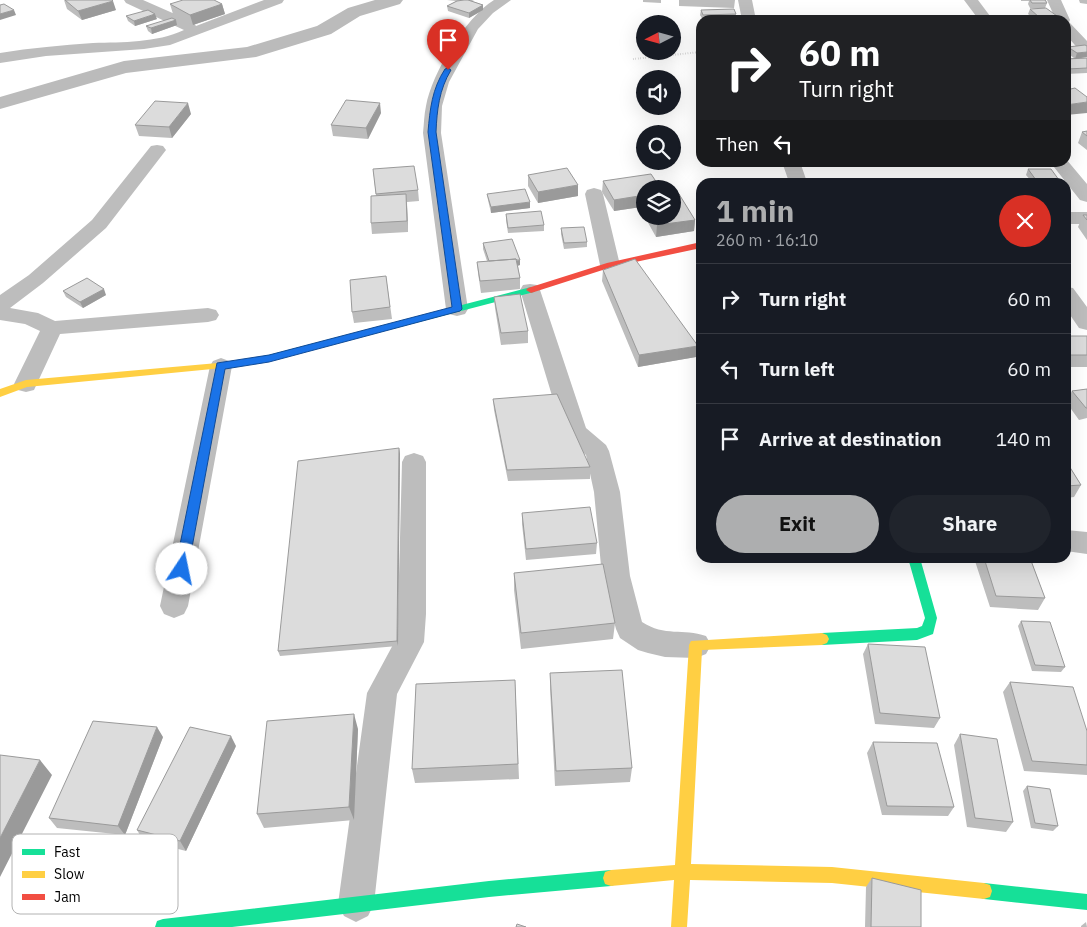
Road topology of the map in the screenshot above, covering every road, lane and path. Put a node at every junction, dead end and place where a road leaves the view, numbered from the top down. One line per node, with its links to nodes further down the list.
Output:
1 (131, 0): 10 (street)
2 (277, 0): 10 (street)
3 (504, 0): 27 (street)
4 (745, 0): 7 (street)
5 (972, 0): 8 (street)
6 (1054, 0): 9 (street)
7 (748, 15)
8 (982, 15)
9 (1060, 15)
10 (193, 32): 14 (street)
11 (1071, 32): 12 (street)
12 (1080, 44)
13 (696, 53): 15 (path)
14 (0, 58)
15 (633, 59)
16 (157, 150): 26 (street)
17 (1064, 167): 19 (street)
18 (594, 194): 23 (street)
19 (1087, 196)
20 (1071, 218): 21 (street)
21 (1087, 218)
22 (696, 246): 23 (street)
23 (610, 265): 24 (street)
24 (530, 290): 27 (street); 40 (street)
25 (1071, 300): 30 (street)
26 (0, 305)
27 (457, 309): 32 (street)
28 (0, 313): 31 (street)
29 (208, 316): 31 (street)
30 (1087, 323)
31 (52, 328): 33 (street)
32 (221, 366): 33 (street); 39 (street)
33 (26, 384): 34 (street)
34 (0, 393)
35 (414, 462): 43 (street)
36 (1071, 541): 37 (street)
37 (1087, 543)
38 (915, 563): 40 (street)
39 (174, 606)
40 (696, 644): 41 (street)
41 (680, 872): 42 (street); 43 (street); 45 (street)
42 (1087, 902)
43 (356, 904): 44 (street)
44 (163, 927)
45 (679, 927)

